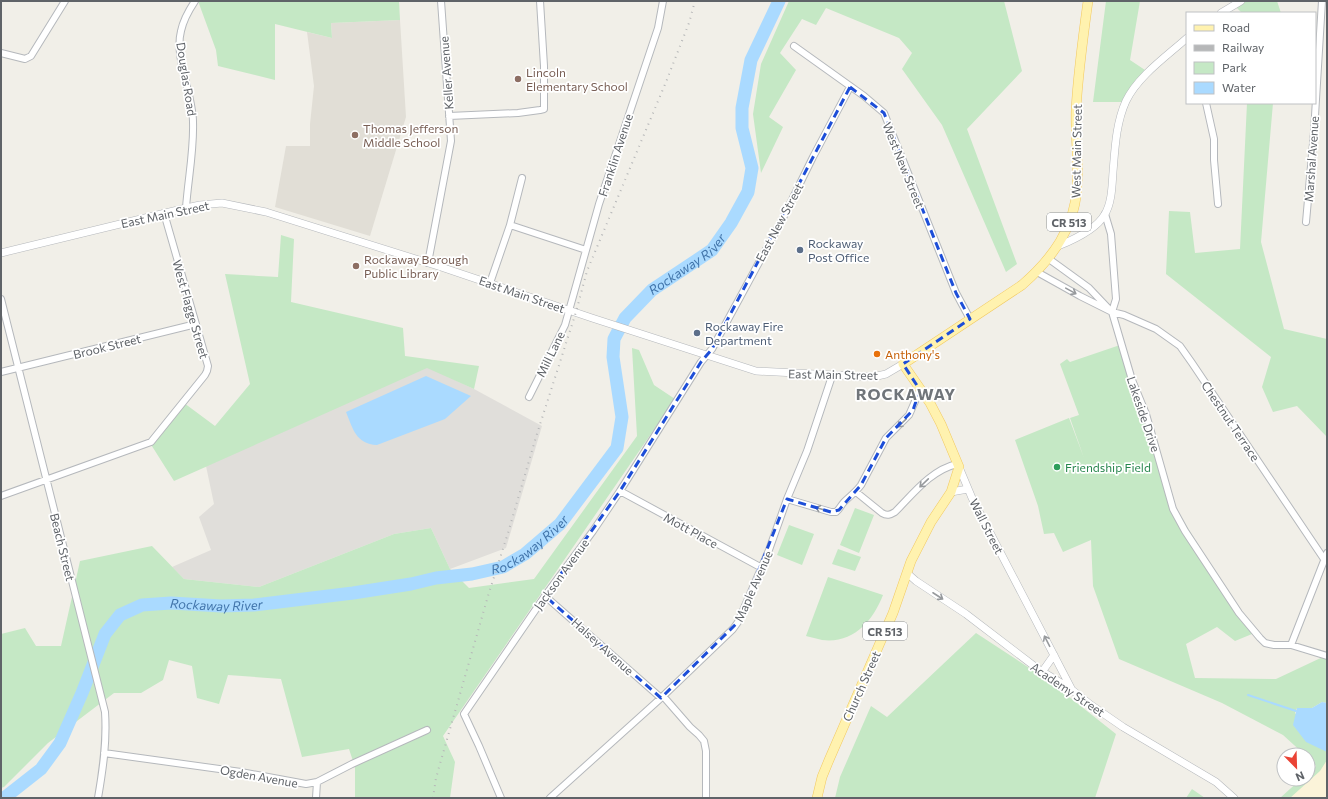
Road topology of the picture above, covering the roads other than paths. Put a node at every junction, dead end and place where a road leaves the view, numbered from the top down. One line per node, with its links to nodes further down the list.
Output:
1 (65, 1): 12 (street)
2 (195, 1): 20 (street, Douglas Road)
3 (441, 1): 17 (street, Keller Avenue)
4 (540, 1): 17 (street)
5 (663, 1): 26 (street, Franklin Avenue)
6 (1088, 1): 25 (main road, West Main Street / CR 513)
7 (1241, 1): 9 (street)
8 (1322, 1): 14 (street, Marshal Avenue)
9 (1223, 12)
10 (1186, 40): 22 (street)
11 (794, 46): 13 (street, West New Street)
12 (1, 53)
13 (850, 87): 35 (street, West New Street); 37 (street, East New Street)
14 (1316, 99)
15 (1206, 104): 19 (street)
16 (1316, 104): 23 (street, Marshal Avenue)
17 (449, 116): 29 (street, Keller Avenue)
18 (522, 178): 24 (street)
19 (1218, 204)
20 (186, 208): 21 (street, East Main Street); 29 (street, East Main Street)
21 (164, 213): 27 (street, East Main Street); 36 (street, West Flagge Street)
22 (1105, 214): 25 (street); 34 (street, Lakeside Drive)
23 (1306, 222)
24 (510, 225): 26 (street); 31 (street)
25 (1058, 246): 28 (main road, West Main Street / CR 513)
26 (586, 250): 33 (street, Franklin Avenue)
27 (1, 254)
28 (1049, 259): 30 (main road, West Main Street / CR 513); 34 (street, Chestnut Terrace)
29 (428, 263): 31 (street, East Main Street)
30 (1037, 272): 34 (street, Chestnut Terrace, one-way to 34); 35 (main road, West Main Street / CR 513)
31 (490, 283): 33 (street, East Main Street)
32 (1, 299): 39 (street, Beach Street)
33 (569, 310): 37 (street, East Main Street); 43 (street, Mill Lane)
34 (1112, 312): 53 (street, Chestnut Terrace); 57 (street, Lakeside Drive)
35 (970, 319): 38 (main road, West Main Street / CR 513)
36 (196, 324): 39 (street, Brook Street); 45 (street, West Flagge Street)
37 (706, 356): 41 (street, East Main Street); 47 (street, Jackson Avenue)
38 (903, 364): 41 (street, East Main Street); 42 (main road, Wall Street)
39 (18, 368): 40 (street, Brook Street); 45 (street, Beach Street)
40 (1, 372)
41 (832, 376): 51 (street, Maple Avenue)
42 (920, 390): 44 (main road, Wall Street); 48 (street, one-way to 48)
43 (529, 397)
44 (958, 465): 46 (street, Wall Street); 48 (street, one-way to 48); 49 (main road, Church Street / CR 513)
45 (46, 480): 50 (street); 64 (street, Beach Street)
46 (968, 489): 49 (street); 58 (street, Wall Street, one-way to 46)
47 (620, 491): 54 (street, Mott Place); 56 (street, Jackson Avenue)
48 (856, 492): 51 (street, one-way to 51)
49 (952, 492): 55 (main road, Church Street / CR 513)
50 (1, 496)
51 (787, 499): 54 (street, Maple Avenue)
52 (1327, 553): 53 (street)
53 (1324, 562): 57 (street)
54 (762, 568): 62 (street, Maple Avenue)
55 (907, 573): 60 (street, Academy Street, one-way to 60); 71 (main road, Church Street / CR 513)
56 (544, 596): 62 (street, Halsey Avenue); 68 (street, Jackson Avenue)
57 (1291, 645): 59 (street, Lakeside Drive)
58 (1054, 655): 60 (street); 61 (street, Wall Street)
59 (1327, 656)
60 (1042, 672): 61 (street, Academy Street)
61 (1071, 688): 72 (street, Academy Street)
62 (662, 697): 69 (street, Maple Avenue); 70 (street, Halsey Avenue)
63 (428, 730): 65 (street, Ogden Avenue)
64 (104, 753): 65 (street, Ogden Avenue); 66 (street, Beach Street)
65 (318, 782): 67 (street)
66 (98, 798)
67 (316, 798)
68 (502, 798)
69 (550, 798)
70 (706, 798)
71 (817, 798)
72 (1234, 798)

